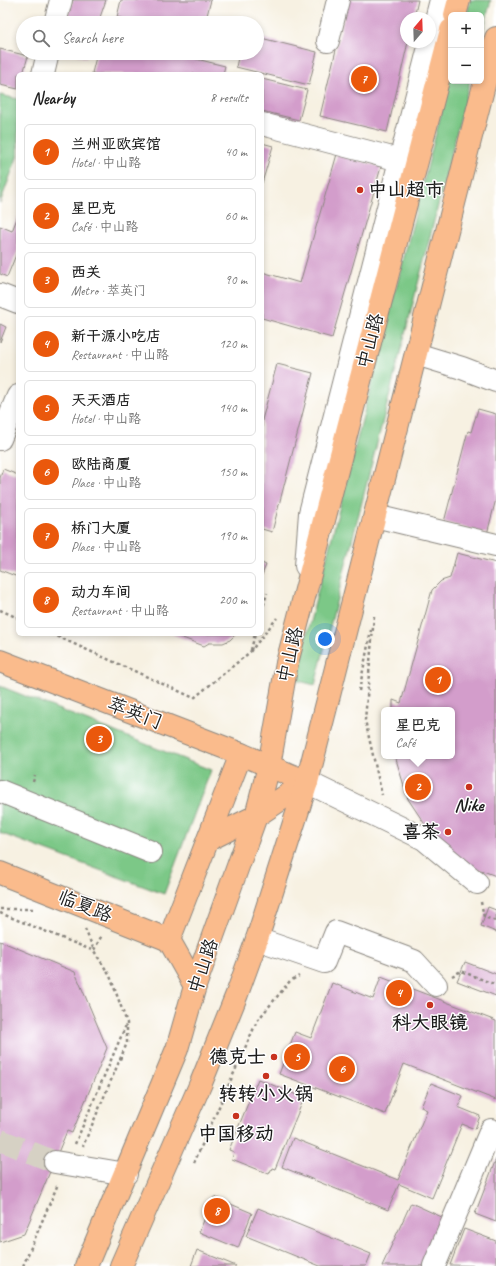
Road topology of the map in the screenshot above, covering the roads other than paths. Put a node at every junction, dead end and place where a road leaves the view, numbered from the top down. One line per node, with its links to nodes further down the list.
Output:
1 (61, 0): 6 (street)
2 (338, 0): 9 (street)
3 (442, 0): 13 (street)
4 (459, 0): 5 (main road)
5 (456, 12)
6 (57, 16)
7 (496, 38): 16 (main road)
8 (448, 39): 13 (main road, 中山路)
9 (328, 41)
10 (46, 60): 11 (street)
11 (43, 72)
12 (264, 125): 13 (street)
13 (409, 162): 24 (main road, 中山路)
14 (0, 295): 15 (street)
15 (16, 301)
16 (416, 354): 17 (street); 20 (main road)
17 (496, 381)
18 (16, 401): 19 (street)
19 (0, 439)
20 (375, 516): 21 (street); 25 (main road)
21 (496, 545)
22 (0, 661): 23 (main road, 萃英门)
23 (241, 754): 24 (main road, 萃英门); 28 (main road)
24 (269, 766): 25 (main road, 萃英门); 27 (main road, 中山路)
25 (306, 782): 27 (main road); 31 (street); 32 (main road)
26 (0, 791): 29 (street)
27 (256, 816): 28 (main road); 34 (main road, 中山路)
28 (208, 840): 33 (main road)
29 (151, 852)
30 (0, 873): 33 (main road, 临夏路)
31 (477, 883)
32 (257, 939): 35 (street); 40 (main road)
33 (169, 940): 34 (main road)
34 (195, 986): 38 (main road, 中山路)
35 (436, 986)
36 (496, 1132): 41 (street)
37 (65, 1163): 38 (street)
38 (126, 1174): 39 (main road, 中山路)
39 (86, 1266)
40 (121, 1266)
41 (434, 1266)

